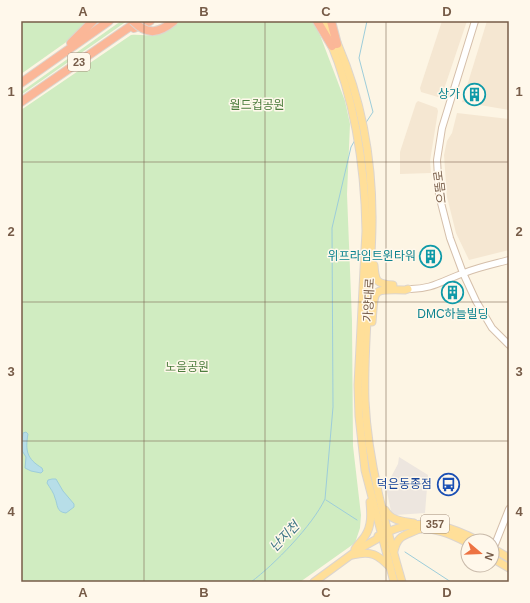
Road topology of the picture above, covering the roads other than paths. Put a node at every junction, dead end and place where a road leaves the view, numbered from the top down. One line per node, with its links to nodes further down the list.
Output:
1 (93, 21): 14 (highway)
2 (109, 21): 14 (highway, 23)
3 (133, 21): 6 (highway, bridge)
4 (138, 21): 12 (highway, 23)
5 (150, 21): 12 (highway)
6 (174, 21)
7 (316, 21): 13 (highway)
8 (321, 21): 13 (main road, 가양대로)
9 (325, 21): 13 (main road, 가양대로)
10 (331, 21): 13 (highway)
11 (475, 21): 19 (street, 으뜸로)
12 (113, 38): 16 (highway, 23)
13 (335, 45): 17 (main road, 가양대로); 23 (main road, 가양대로)
14 (55, 59): 15 (highway, 23)
15 (21, 83)
16 (21, 102)
17 (372, 240): 20 (main road); 22 (main road, 가양대로)
18 (509, 260): 19 (street)
19 (463, 273): 20 (street); 21 (street, 으뜸로)
20 (409, 289): 22 (main road)
21 (507, 344)
22 (365, 386): 24 (main road, 가양대로)
23 (366, 473): 29 (main road, 가양대로); 32 (main road)
24 (382, 505): 26 (main road); 29 (main road, 가양대로)
25 (509, 509): 28 (street)
26 (420, 526): 27 (main road, 357); 29 (main road, 357); 30 (main road, 357); 31 (main road)
27 (461, 533)
28 (499, 533)
29 (384, 536): 31 (main road, 가양대로); 32 (main road); 34 (main road, 가양대로)
30 (460, 540)
31 (394, 551): 38 (main road, 가양대로)
32 (351, 556): 34 (main road); 36 (main road)
33 (500, 563): 35 (main road)
34 (390, 567): 37 (main road, 가양대로)
35 (509, 568)
36 (314, 582)
37 (394, 582)
38 (402, 582)

